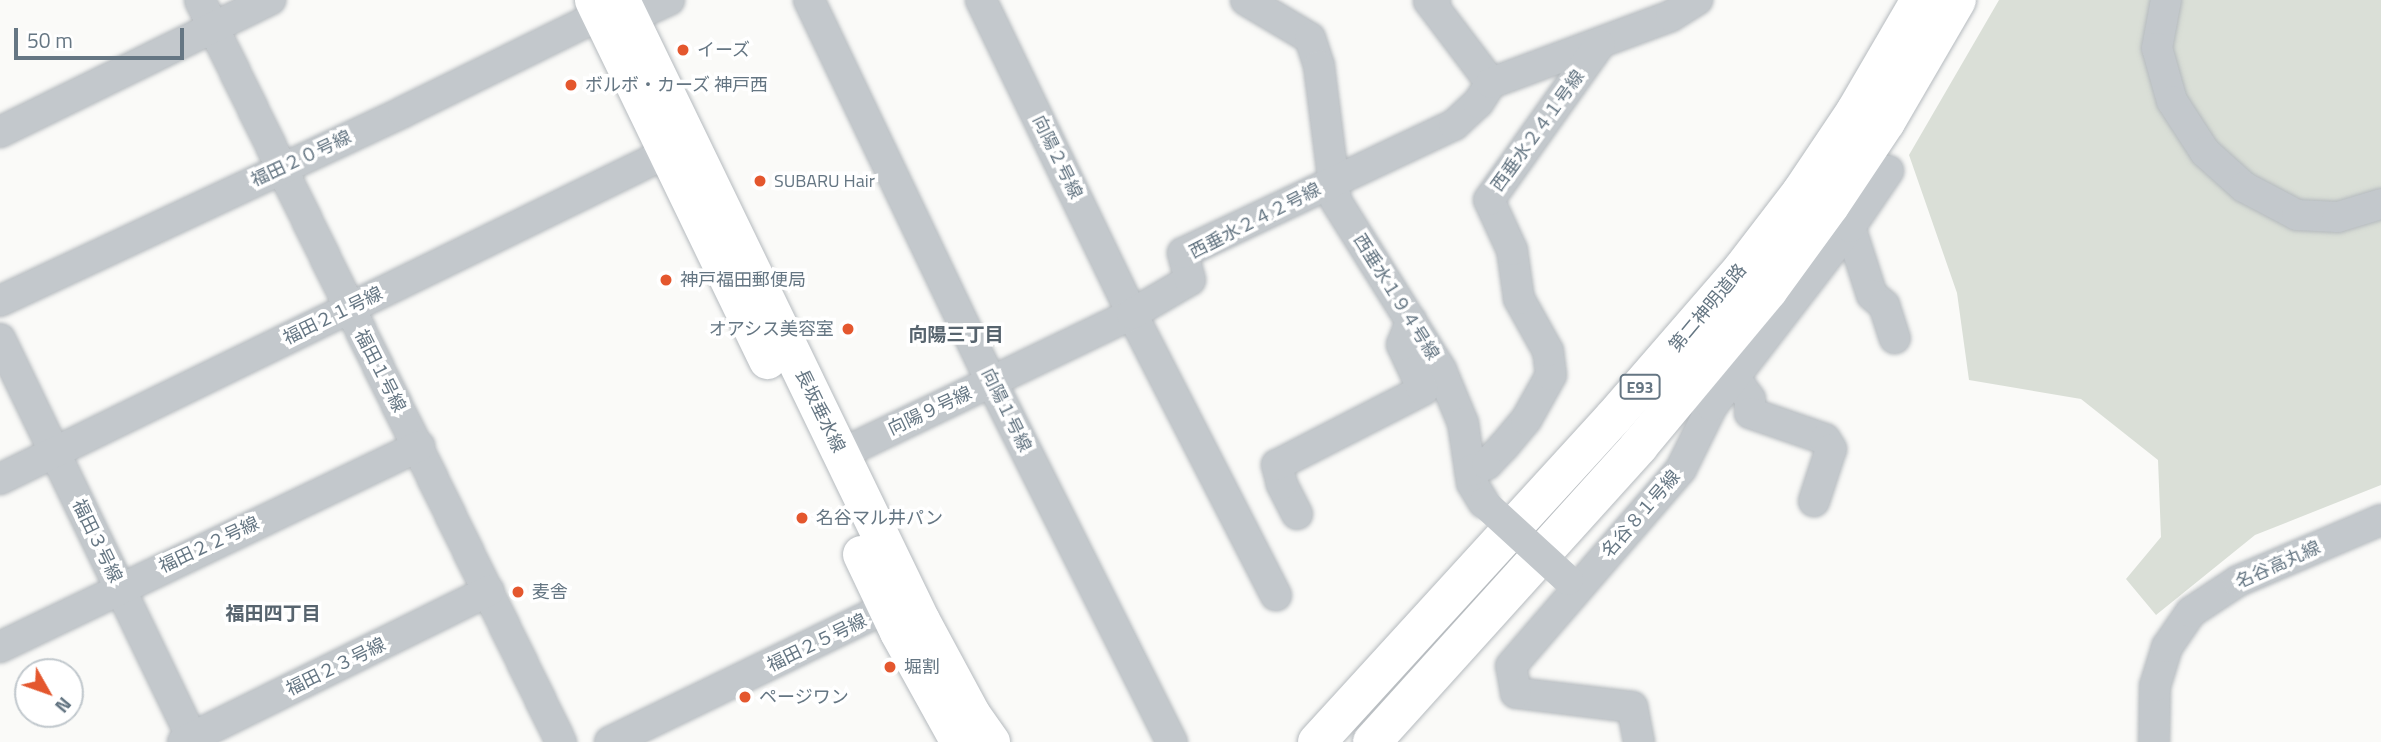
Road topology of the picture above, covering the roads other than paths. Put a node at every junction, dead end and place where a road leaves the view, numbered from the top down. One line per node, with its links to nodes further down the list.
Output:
1 (200, 0): 13 (street, 福田１号線)
2 (270, 0): 13 (street)
3 (668, 0): 12 (street, 福田２０号線)
4 (809, 0): 30 (street, 向陽１号線)
5 (981, 0): 25 (street, 向陽２号線)
6 (1246, 0): 20 (street, 西垂水１９４号線)
7 (1435, 0): 15 (street)
8 (1697, 0): 14 (street)
9 (1920, 0): 51 (highway, 第二神明道路 / E93)
10 (1957, 0): 52 (highway, 第二神明道路 / E93)
11 (2166, 0): 21 (street)
12 (611, 8): 17 (main road, 長坂垂水線); 18 (street, 福田２０号線); 33 (main road, 長坂垂水線)
13 (214, 28): 16 (street); 18 (street, 福田１号線)
14 (1600, 44): 15 (street); 34 (street, 西垂水２４１号線)
15 (1491, 83): 20 (street)
16 (0, 132)
17 (667, 153): 24 (street, 福田２１号線); 43 (main road, 長坂垂水線)
18 (281, 167): 23 (street, 福田２０号線); 24 (street, 福田１号線)
19 (1888, 171): 22 (street, 名谷８１号線)
20 (1332, 182): 25 (street, 西垂水２４２号線); 26 (street, 西垂水１９４号線)
21 (2381, 204)
22 (1850, 228): 27 (street); 29 (street, 名谷８１号線)
23 (0, 301)
24 (348, 309): 31 (street, 福田１号線); 32 (street, 福田２１号線)
25 (1132, 314): 30 (street, 向陽９号線); 42 (street, 向陽２号線)
26 (1411, 321): 34 (street, 西垂水１９４号線); 37 (street)
27 (1895, 338)
28 (0, 339): 32 (street, 福田３号線)
29 (1734, 377): 36 (street); 39 (street, 名谷８１号線)
30 (991, 382): 33 (street, 向陽９号線); 50 (street, 向陽１号線)
31 (419, 446): 40 (street, 福田２２号線); 41 (street, 福田１号線)
32 (54, 453): 35 (street, 福田２１号線); 40 (street, 福田３号線)
33 (841, 454): 43 (main road, 長坂垂水線)
34 (1471, 471): 39 (street, 西垂水１９４号線, bridge)
35 (0, 479)
36 (1814, 501)
37 (1297, 514)
38 (2381, 520): 54 (street, 名谷高丸線)
39 (1573, 583): 53 (street, 名谷８１号線)
40 (119, 588): 44 (street, 福田２２号線); 45 (street, 福田３号線)
41 (489, 591): 45 (street, 福田２３号線); 46 (street, 福田１号線)
42 (1276, 595)
43 (899, 603): 47 (street, 福田２５号線); 48 (main road, 長坂垂水線); 49 (main road, 長坂垂水線)
44 (0, 648)
45 (190, 740)
46 (561, 742)
47 (610, 742)
48 (959, 742)
49 (991, 742)
50 (1172, 742)
51 (1317, 742)
52 (1372, 742)
53 (1639, 742)
54 (2154, 742)

